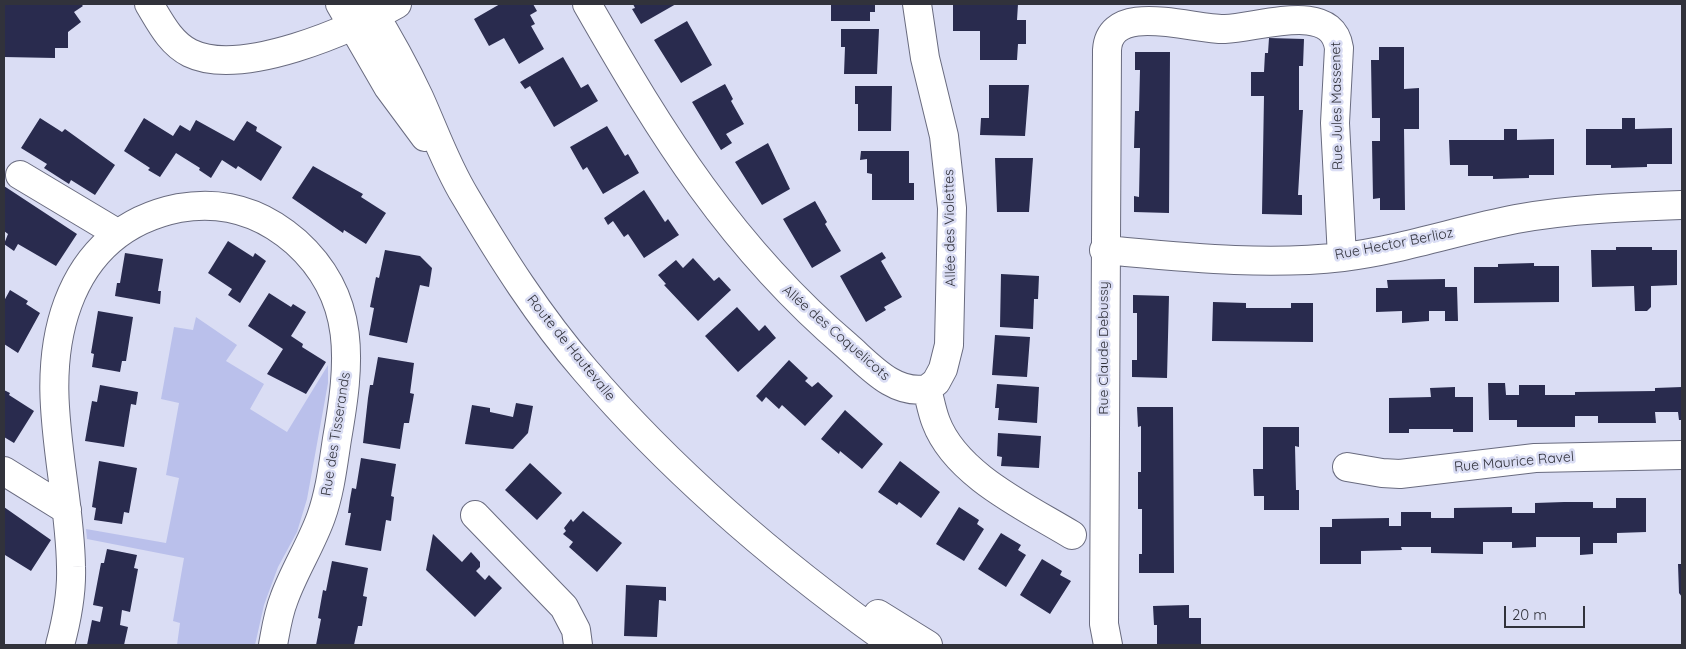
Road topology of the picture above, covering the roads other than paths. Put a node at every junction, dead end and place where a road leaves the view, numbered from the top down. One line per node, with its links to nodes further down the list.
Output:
1 (149, 4): 4 (street)
2 (587, 4): 11 (street, Allée des Coquelicots)
3 (916, 4): 11 (street, Allée des Violettes)
4 (367, 10): 15 (street, Route de Hautevalle)
5 (1107, 50): 9 (street, Rue Claude Debussy); 10 (street, Rue Jules Massenet)
6 (20, 175): 8 (street)
7 (1682, 205): 10 (street, Rue Hector Berlioz)
8 (117, 233): 16 (street, Rue des Tisserands); 20 (street, Rue des Tisserands)
9 (1104, 250): 10 (street, Rue Hector Berlioz); 24 (street, Rue Claude Debussy)
10 (1342, 257)
11 (927, 389): 18 (street)
12 (1682, 455): 13 (street, Rue Maurice Ravel)
13 (1347, 467)
14 (4, 471): 16 (street)
15 (716, 503): 22 (street, Route de Hautevalle); 23 (street, Route de Hautevalle)
16 (67, 510): 19 (street, Rue des Tisserands)
17 (474, 515): 21 (street)
18 (1072, 535)
19 (60, 645)
20 (273, 645)
21 (578, 645)
22 (894, 645)
23 (928, 645)
24 (1108, 645)

